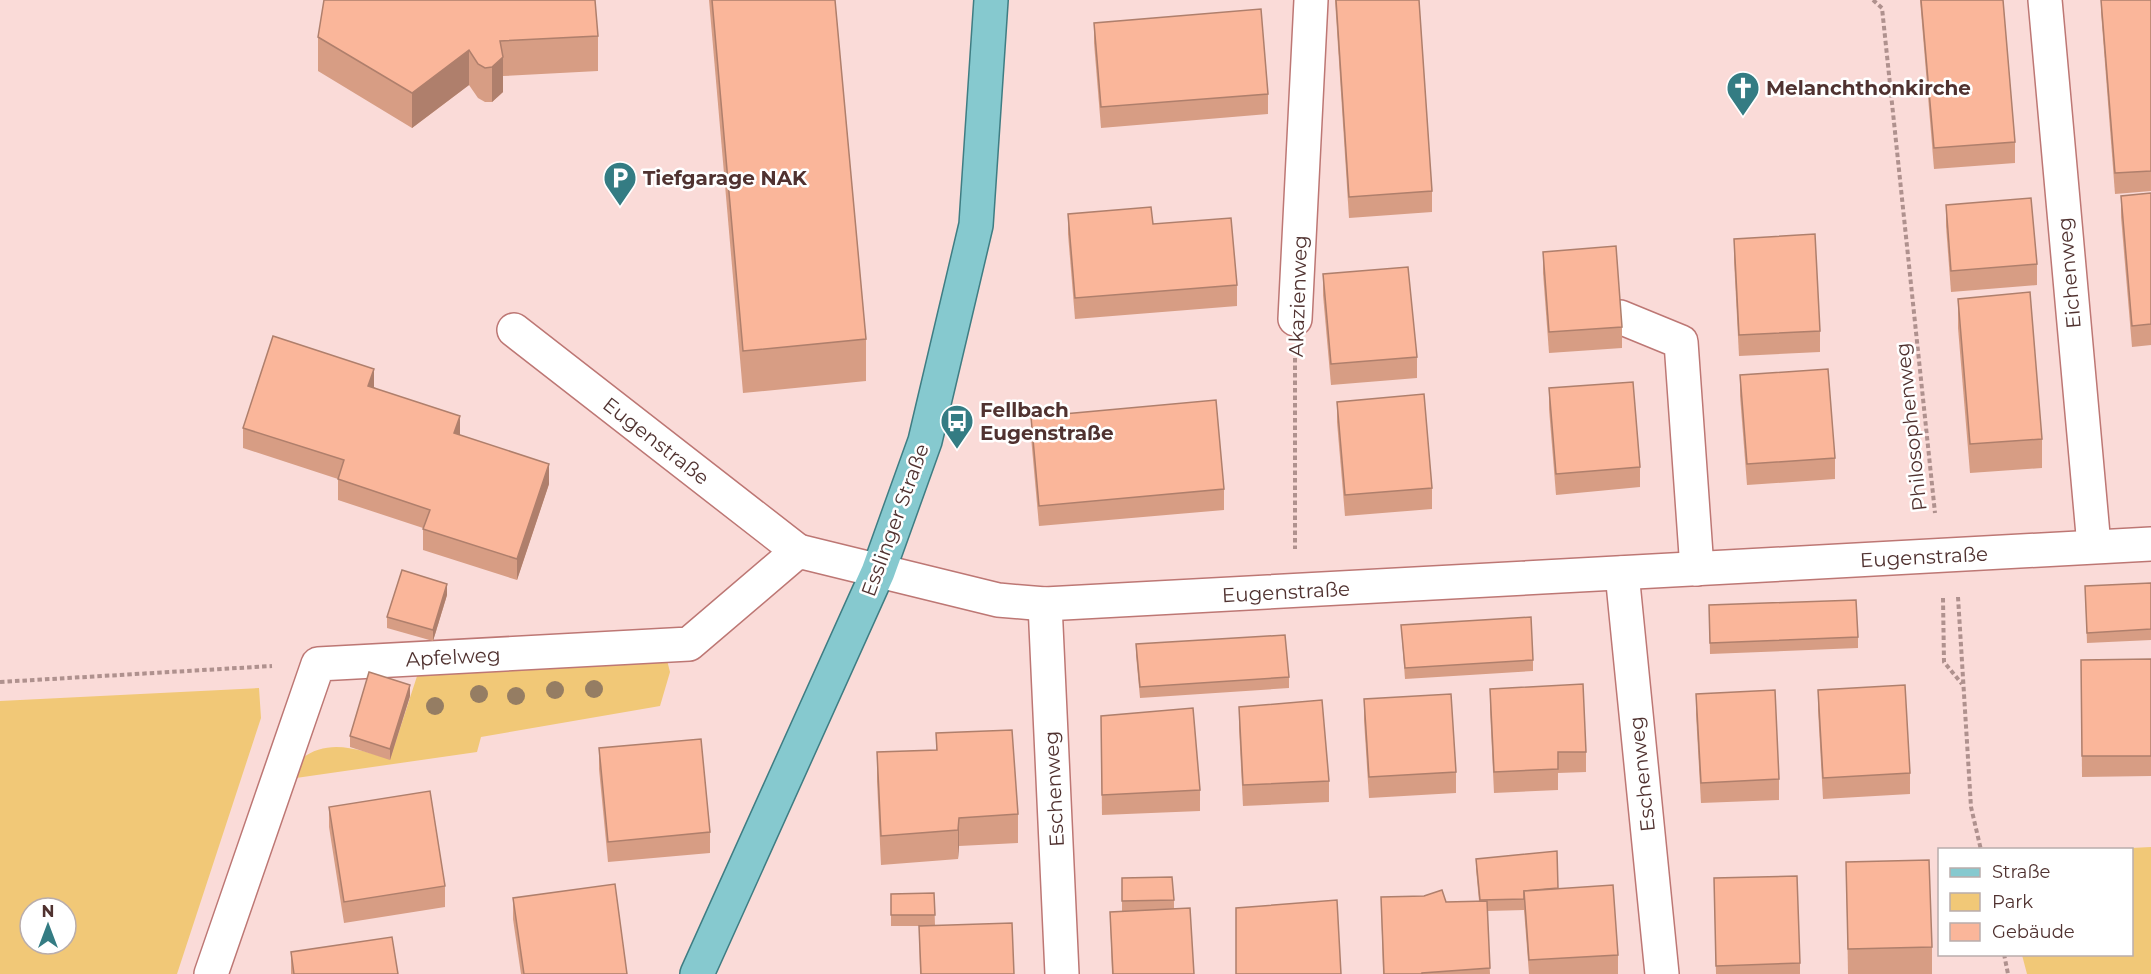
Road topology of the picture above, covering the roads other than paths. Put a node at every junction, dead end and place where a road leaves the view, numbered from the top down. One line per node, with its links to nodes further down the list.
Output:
1 (991, 0): 11 (main road, Esslinger Straße)
2 (1311, 0): 5 (street, Akazienweg)
3 (2045, 0): 8 (street, Eichenweg)
4 (1620, 317): 10 (street)
5 (1295, 319)
6 (514, 330): 9 (street, Eugenstraße)
7 (2151, 543): 8 (street, Eugenstraße)
8 (2094, 546): 10 (street, Eugenstraße)
9 (798, 551): 11 (street); 14 (street, Apfelweg)
10 (1697, 569): 12 (street, Eugenstraße)
11 (878, 572): 13 (street, Eugenstraße); 15 (main road, Esslinger Straße)
12 (1622, 573): 13 (street, Eugenstraße); 17 (street, Eschenweg)
13 (1045, 604): 16 (street, Eschenweg)
14 (212, 974)
15 (697, 974)
16 (1062, 974)
17 (1662, 974)

